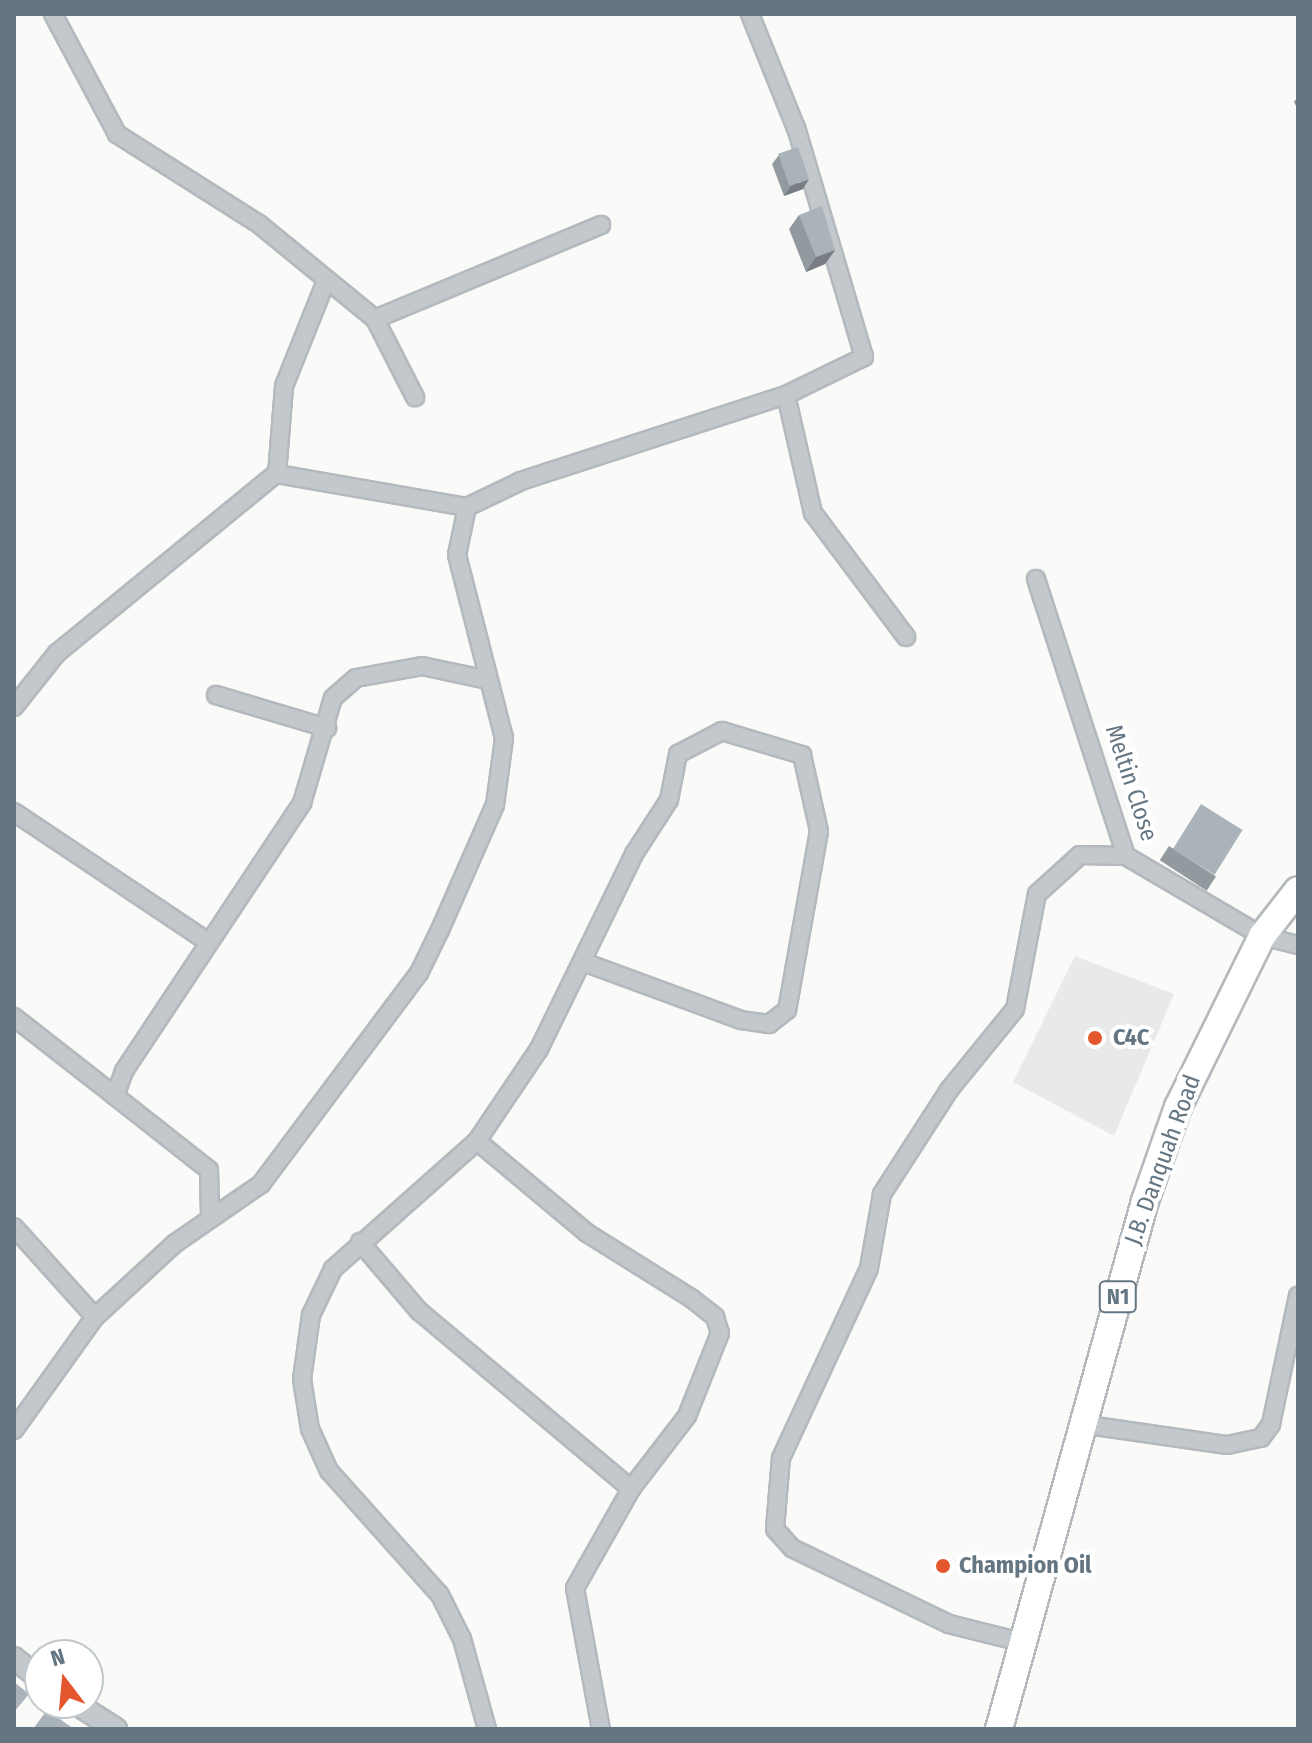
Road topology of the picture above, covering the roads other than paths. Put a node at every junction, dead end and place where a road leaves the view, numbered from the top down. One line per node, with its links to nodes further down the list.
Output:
1 (53, 14): 4 (street)
2 (750, 14): 6 (street)
3 (601, 225): 5 (street)
4 (326, 281): 5 (street); 8 (street)
5 (375, 319): 7 (street)
6 (786, 395): 9 (street); 11 (street)
7 (415, 397)
8 (277, 473): 9 (street); 14 (street)
9 (467, 507): 12 (street)
10 (1036, 579): 17 (street, Meltin Close)
11 (906, 637)
12 (488, 680): 15 (street); 26 (street)
13 (216, 695): 15 (street)
14 (14, 707)
15 (327, 728): 20 (street)
16 (14, 812): 20 (street)
17 (1126, 856): 19 (street, Meltin Close); 36 (street)
18 (1298, 890): 19 (highway, J.B. Danquah Road / N1)
19 (1262, 936): 21 (street, Meltin Close); 33 (highway, J.B. Danquah Road / N1)
20 (208, 942): 24 (street)
21 (1298, 945)
22 (586, 963): 22 (street); 25 (street)
23 (14, 1017): 24 (street)
24 (115, 1096): 26 (street)
25 (477, 1141): 28 (street); 35 (street)
26 (210, 1216): 30 (street)
27 (14, 1227): 30 (street)
28 (360, 1242): 35 (street); 37 (street)
29 (1298, 1296): 31 (street)
30 (95, 1317): 32 (street)
31 (1290, 1375): 33 (street)
32 (20, 1409): 34 (street)
33 (1081, 1424): 36 (highway, J.B. Danquah Road / N1)
34 (14, 1430)
35 (631, 1489): 38 (street)
36 (1025, 1643): 39 (highway, J.B. Danquah Road / N1)
37 (487, 1729)
38 (601, 1729)
39 (999, 1729)

